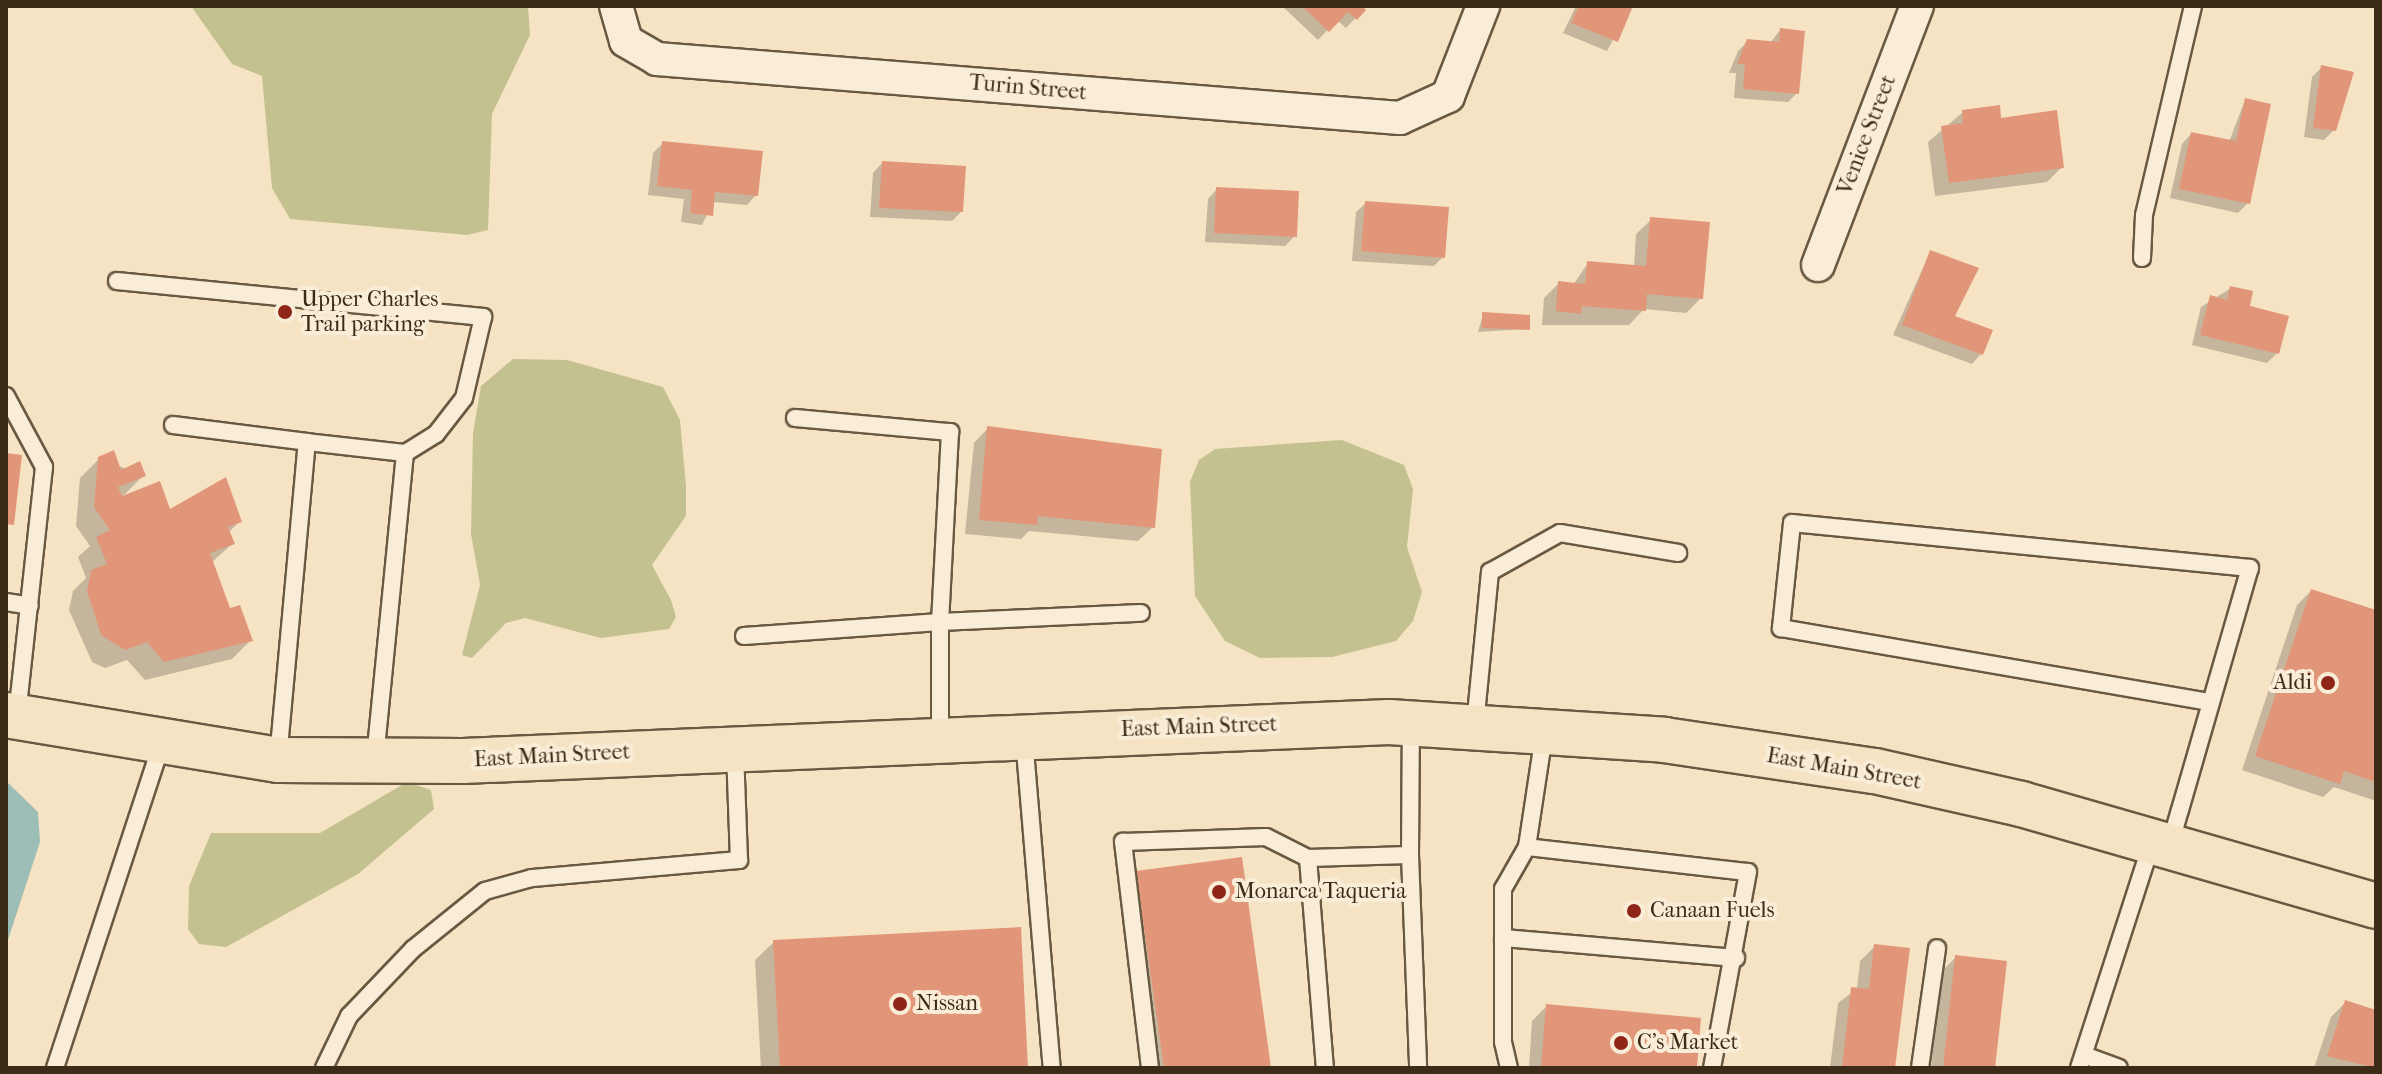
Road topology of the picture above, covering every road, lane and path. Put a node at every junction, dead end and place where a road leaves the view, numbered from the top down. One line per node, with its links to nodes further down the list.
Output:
1 (616, 6): 2 (street, Turin Street)
2 (1483, 6)
3 (1917, 6): 6 (street, Venice Street)
4 (2193, 6): 5 (lane)
5 (2142, 258)
6 (1818, 265)
7 (117, 281): 12 (lane)
8 (6, 396): 15 (lane)
9 (795, 418): 17 (lane)
10 (173, 425): 11 (lane)
11 (307, 442): 12 (lane); 28 (lane)
12 (405, 453): 29 (lane)
13 (1678, 553): 22 (lane)
14 (6, 602): 15 (lane)
15 (30, 606): 20 (lane)
16 (1141, 613): 17 (lane)
17 (940, 622): 18 (lane); 25 (lane)
18 (744, 636)
19 (2211, 702): 19 (lane); 30 (lane)
20 (12, 716): 26 (main road, East Main Street)
21 (1411, 723): 22 (main road, East Main Street); 24 (main road, East Main Street); 32 (lane)
22 (1475, 727): 23 (main road, East Main Street)
23 (1544, 732): 30 (main road, East Main Street); 31 (lane)
24 (1024, 733): 25 (main road, East Main Street); 41 (lane)
25 (940, 737): 27 (main road, East Main Street)
26 (161, 745): 28 (main road, East Main Street); 39 (lane)
27 (734, 746): 29 (main road, East Main Street); 40 (lane)
28 (278, 760): 29 (main road, East Main Street)
29 (375, 761)
30 (2163, 839): 34 (main road, East Main Street); 38 (lane)
31 (1527, 847): 35 (lane); 37 (lane)
32 (1410, 855): 33 (lane); 44 (lane)
33 (1308, 858): 42 (lane); 43 (lane)
34 (2376, 906)
35 (1503, 938): 37 (lane); 45 (lane)
36 (1937, 948): 47 (lane)
37 (1736, 958): 46 (lane)
38 (2082, 1062): 48 (lane)
39 (55, 1068)
40 (324, 1068)
41 (1052, 1068)
42 (1150, 1068)
43 (1325, 1068)
44 (1418, 1068)
45 (1509, 1068)
46 (1712, 1068)
47 (1920, 1068)
48 (2119, 1068)

